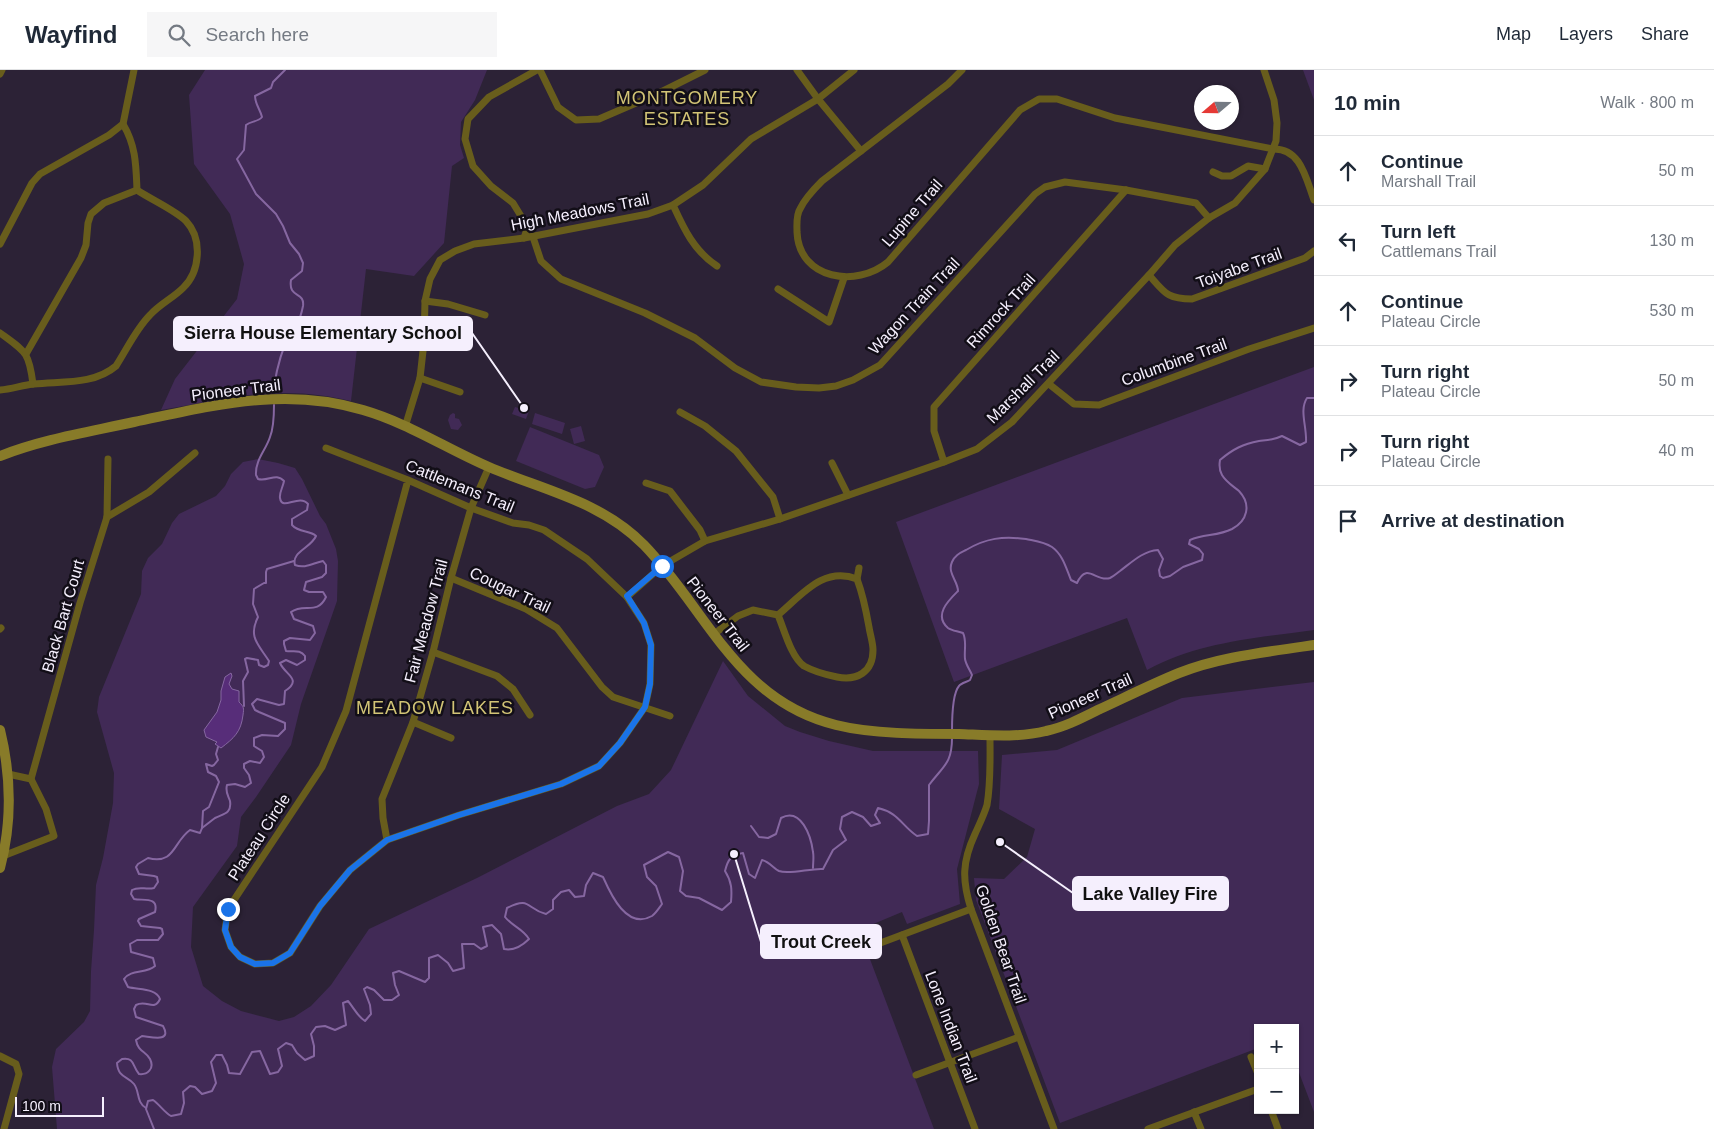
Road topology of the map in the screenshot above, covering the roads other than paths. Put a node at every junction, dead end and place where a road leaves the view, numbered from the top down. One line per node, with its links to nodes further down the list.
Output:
1 (2, 70): 9 (street)
2 (134, 70): 11 (street)
3 (538, 70): 4 (street); 22 (street)
4 (705, 70)
5 (797, 70): 10 (street)
6 (854, 70): 10 (street, High Meadows Trail)
7 (962, 70): 13 (street, Lupine Trail)
8 (1264, 70): 12 (street, Marshall Trail)
9 (0, 74)
10 (818, 99): 13 (street); 19 (street, High Meadows Trail)
11 (123, 124): 16 (street); 23 (street)
12 (1274, 149): 14 (street, Marshall Trail); 18 (street); 27 (street, Lupine Trail)
13 (861, 151): 27 (street, Lupine Trail)
14 (1265, 168): 15 (street); 20 (street, Marshall Trail)
15 (1213, 172)
16 (136, 190): 33 (street); 35 (street)
17 (1126, 190): 20 (street, Wagon Train Trail); 21 (street, Wagon Train Trail); 45 (street, Rimrock Trail)
18 (1314, 200)
19 (673, 205): 21 (street, High Meadows Trail); 25 (street)
20 (1209, 218): 26 (street, Marshall Trail)
21 (533, 236): 22 (street, High Meadows Trail)
22 (524, 238): 29 (street, High Meadows Trail)
23 (0, 244)
24 (1314, 251): 26 (street, Toiyabe Trail)
25 (717, 266)
26 (1150, 275): 36 (street, Marshall Trail)
27 (844, 278): 28 (street)
28 (778, 289)
29 (425, 300): 30 (street); 34 (street, High Meadows Trail)
30 (485, 315)
31 (1314, 328): 36 (street, Columbine Trail)
32 (0, 333): 33 (street)
33 (26, 354): 35 (street)
34 (420, 378): 38 (street); 40 (street, High Meadows Trail)
35 (33, 384): 37 (street)
36 (1049, 384): 45 (street, Marshall Trail)
37 (0, 390)
38 (460, 392)
39 (680, 412): 53 (street)
40 (405, 427): 43 (main road, Pioneer Trail); 47 (main road, Pioneer Trail)
41 (326, 448): 48 (street, Cattlemans Trail)
42 (195, 453): 52 (street)
43 (0, 456)
44 (108, 459): 52 (street, Black Bart Court)
45 (944, 462): 50 (street, Marshall Trail)
46 (832, 463): 50 (street)
47 (489, 467): 51 (street, Fair Meadow Trail); 55 (main road, Pioneer Trail)
48 (408, 480): 51 (street, Cattlemans Trail); 73 (street, Plateau Circle)
49 (646, 483): 54 (street)
50 (848, 495): 53 (street, Marshall Trail)
51 (471, 508): 57 (street, Fair Meadow Trail); 59 (street, Cattlemans Trail)
52 (107, 517): 72 (street, Black Bart Court)
53 (780, 519): 54 (street, Marshall Trail)
54 (705, 541): 55 (street, Marshall Trail)
55 (662, 566): 59 (street, Marshall Trail); 61 (main road, Pioneer Trail)
56 (859, 568): 58 (street)
57 (451, 578): 63 (street, Fair Meadow Trail); 64 (street, Cougar Trail)
58 (857, 579): 60 (street); 60 (street)
59 (627, 596): 64 (street, Cattlemans Trail)
60 (778, 615): 61 (street)
61 (714, 634): 69 (main road, Pioneer Trail)
62 (1314, 645): 69 (main road, Pioneer Trail)
63 (434, 652): 65 (street); 67 (street, Fair Meadow Trail)
64 (645, 707): 66 (street, Cougar Trail); 73 (street, Plateau Circle)
65 (530, 715)
66 (670, 716)
67 (413, 722): 70 (street); 73 (street, Fair Meadow Trail)
68 (0, 730): 71 (main road)
69 (990, 735): 76 (street, Golden Bear Trail)
70 (451, 738)
71 (8, 774): 72 (street); 74 (main road)
72 (31, 779): 74 (street)
73 (387, 840)
74 (3, 856): 75 (main road)
75 (0, 868)
76 (971, 909): 77 (street); 79 (street, Golden Bear Trail)
77 (902, 935): 78 (street); 82 (street, Lone Indian Trail)
78 (867, 948)
79 (1020, 1037): 82 (street); 90 (street, Golden Bear Trail)
80 (0, 1056): 88 (street)
81 (1252, 1057): 83 (street)
82 (950, 1062): 84 (street); 89 (street, Lone Indian Trail)
83 (1256, 1069)
84 (916, 1075)
85 (1254, 1090): 86 (street)
86 (1194, 1112): 91 (street); 92 (street)
87 (1272, 1114): 93 (street)
88 (4, 1129)
89 (975, 1129)
90 (1054, 1129)
91 (1148, 1129)
92 (1201, 1129)
93 (1278, 1129)

